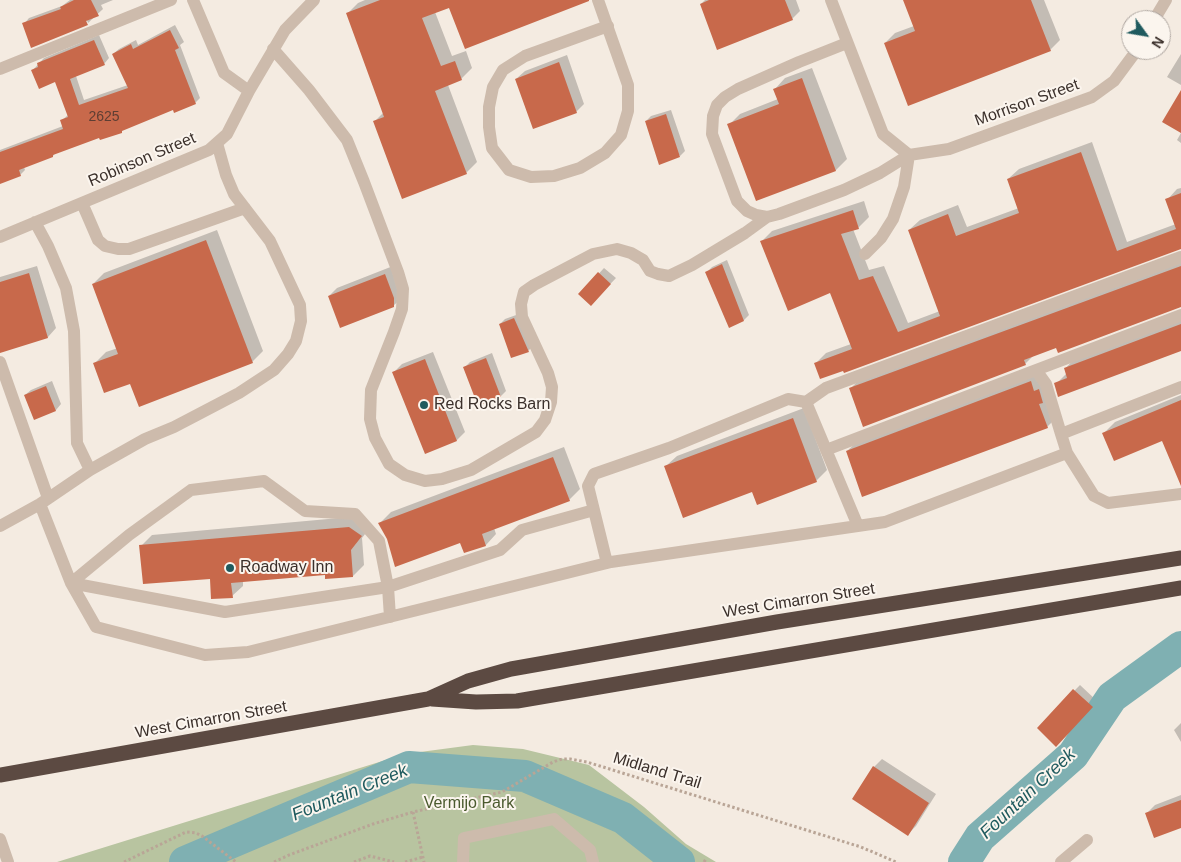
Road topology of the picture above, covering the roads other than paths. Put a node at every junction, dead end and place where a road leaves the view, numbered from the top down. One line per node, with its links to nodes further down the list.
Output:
1 (171, 0): 10 (street)
2 (314, 0): 8 (street, Robinson Street)
3 (598, 0): 6 (street)
4 (831, 0): 7 (street)
5 (198, 2): 11 (street)
6 (608, 26): 6 (street)
7 (847, 44): 13 (street); 16 (street)
8 (273, 49): 11 (street, Robinson Street); 16 (street)
9 (1129, 60): 13 (street, Morrison Street)
10 (0, 69)
11 (249, 91): 12 (street, Robinson Street)
12 (217, 143): 14 (street, Robinson Street); 15 (street)
13 (909, 155): 16 (street); 19 (street)
14 (82, 203): 15 (street); 17 (street, Robinson Street)
15 (245, 208): 29 (street)
16 (767, 217)
17 (35, 222): 18 (street, Robinson Street); 29 (street)
18 (0, 237)
19 (865, 254)
20 (1181, 257): 25 (street)
21 (1181, 315): 23 (street)
22 (0, 362): 31 (street)
23 (1036, 370): 26 (street); 27 (street)
24 (1181, 387): 26 (street)
25 (806, 402): 27 (street); 32 (street)
26 (1061, 434): 28 (street)
27 (826, 450): 34 (street)
28 (1067, 453): 30 (street); 34 (street)
29 (90, 470): 31 (street)
30 (1181, 494)
31 (44, 501): 33 (street); 37 (street)
32 (594, 510): 36 (street); 38 (street)
33 (0, 526)
34 (858, 526): 36 (street)
35 (1181, 558): 41 (highway, West Cimarron Street)
36 (607, 563): 40 (street)
37 (71, 583): 38 (street); 38 (street); 40 (street)
38 (388, 587): 40 (street)
39 (1181, 588): 41 (highway, West Cimarron Street)
40 (390, 617)
41 (428, 699): 42 (highway, West Cimarron Street)
42 (0, 775)
43 (0, 839): 45 (street)
44 (1087, 840): 48 (street)
45 (8, 862)
46 (463, 862): 47 (street)
47 (594, 862)
48 (1061, 862)

